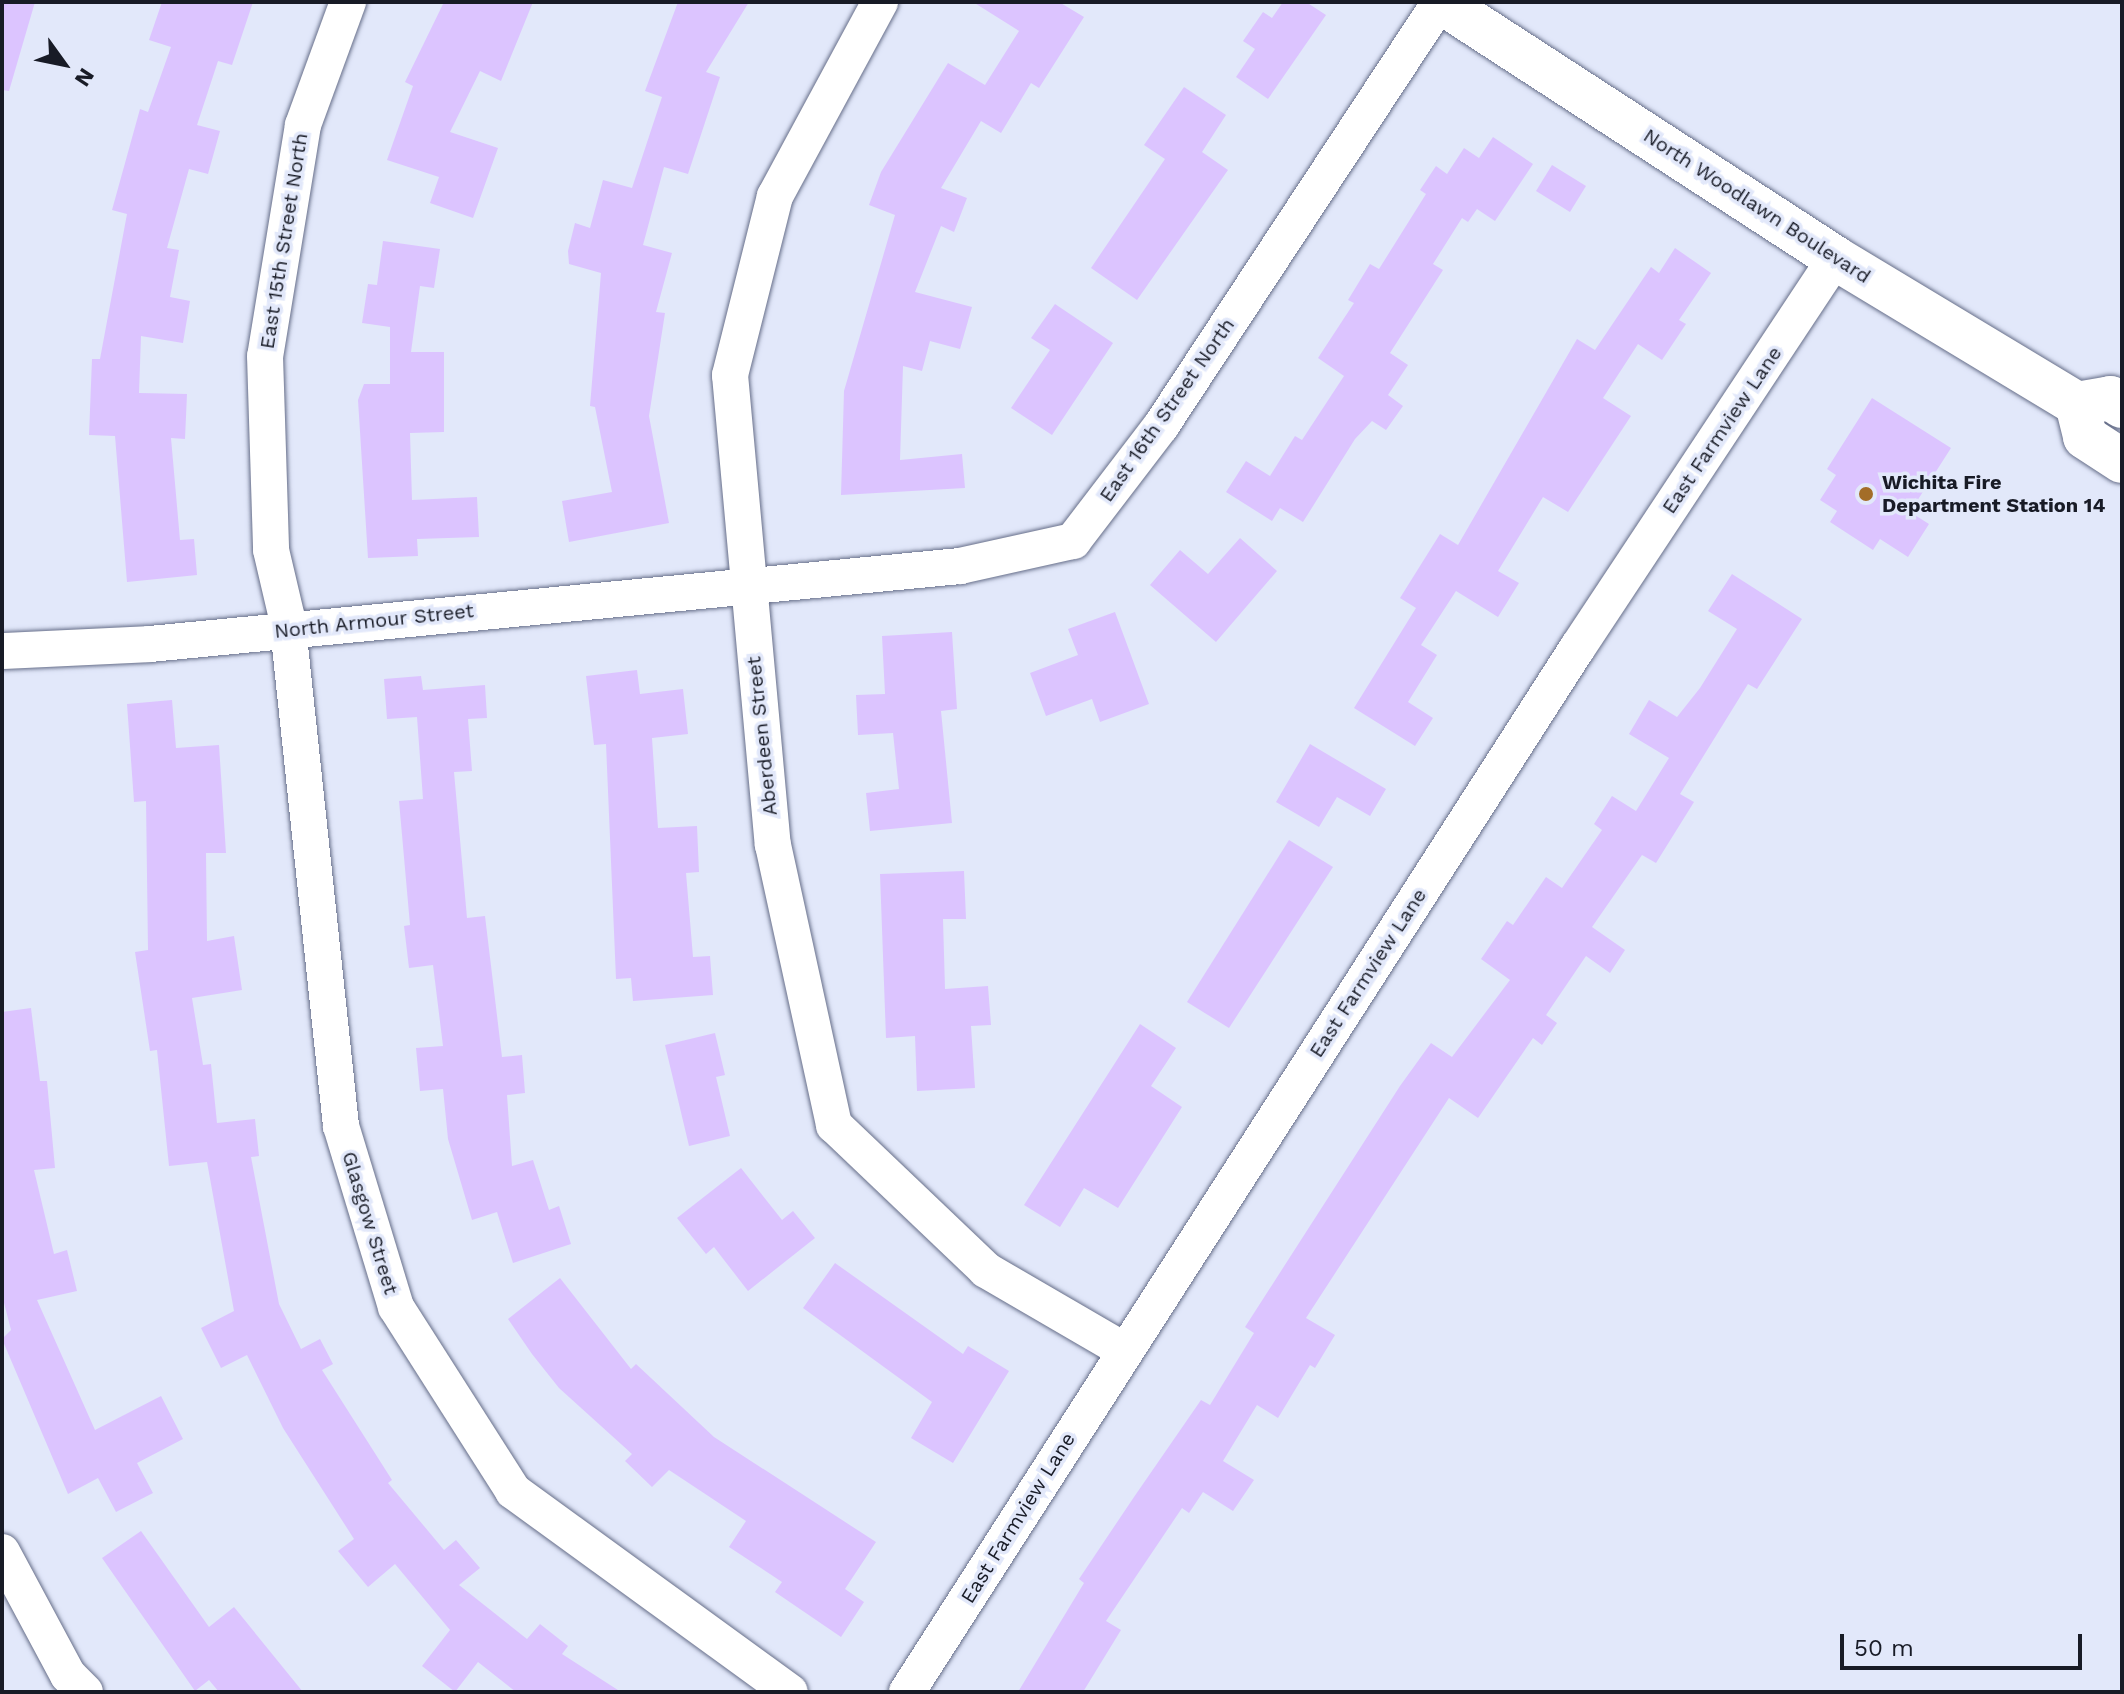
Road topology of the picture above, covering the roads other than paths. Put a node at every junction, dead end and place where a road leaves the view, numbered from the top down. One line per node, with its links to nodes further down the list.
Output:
1 (348, 2): 9 (street, East 15th Street North)
2 (880, 2): 8 (street, Aberdeen Street)
3 (1441, 2): 4 (main road, North Woodlawn Boulevard); 8 (street, East 16th Street North)
4 (1835, 258): 5 (main road, North Woodlawn Boulevard); 11 (street, East Farmview Lane)
5 (2077, 404): 6 (main road); 7 (main road)
6 (2122, 406)
7 (2122, 461)
8 (746, 584): 9 (street, North Armour Street); 11 (street, Aberdeen Street)
9 (288, 630): 10 (street, North Armour Street); 14 (street, Glasgow Street)
10 (2, 651)
11 (1125, 1351): 15 (street, East Farmview Lane)
12 (2, 1552): 13 (street)
13 (85, 1692)
14 (790, 1692)
15 (907, 1692)

